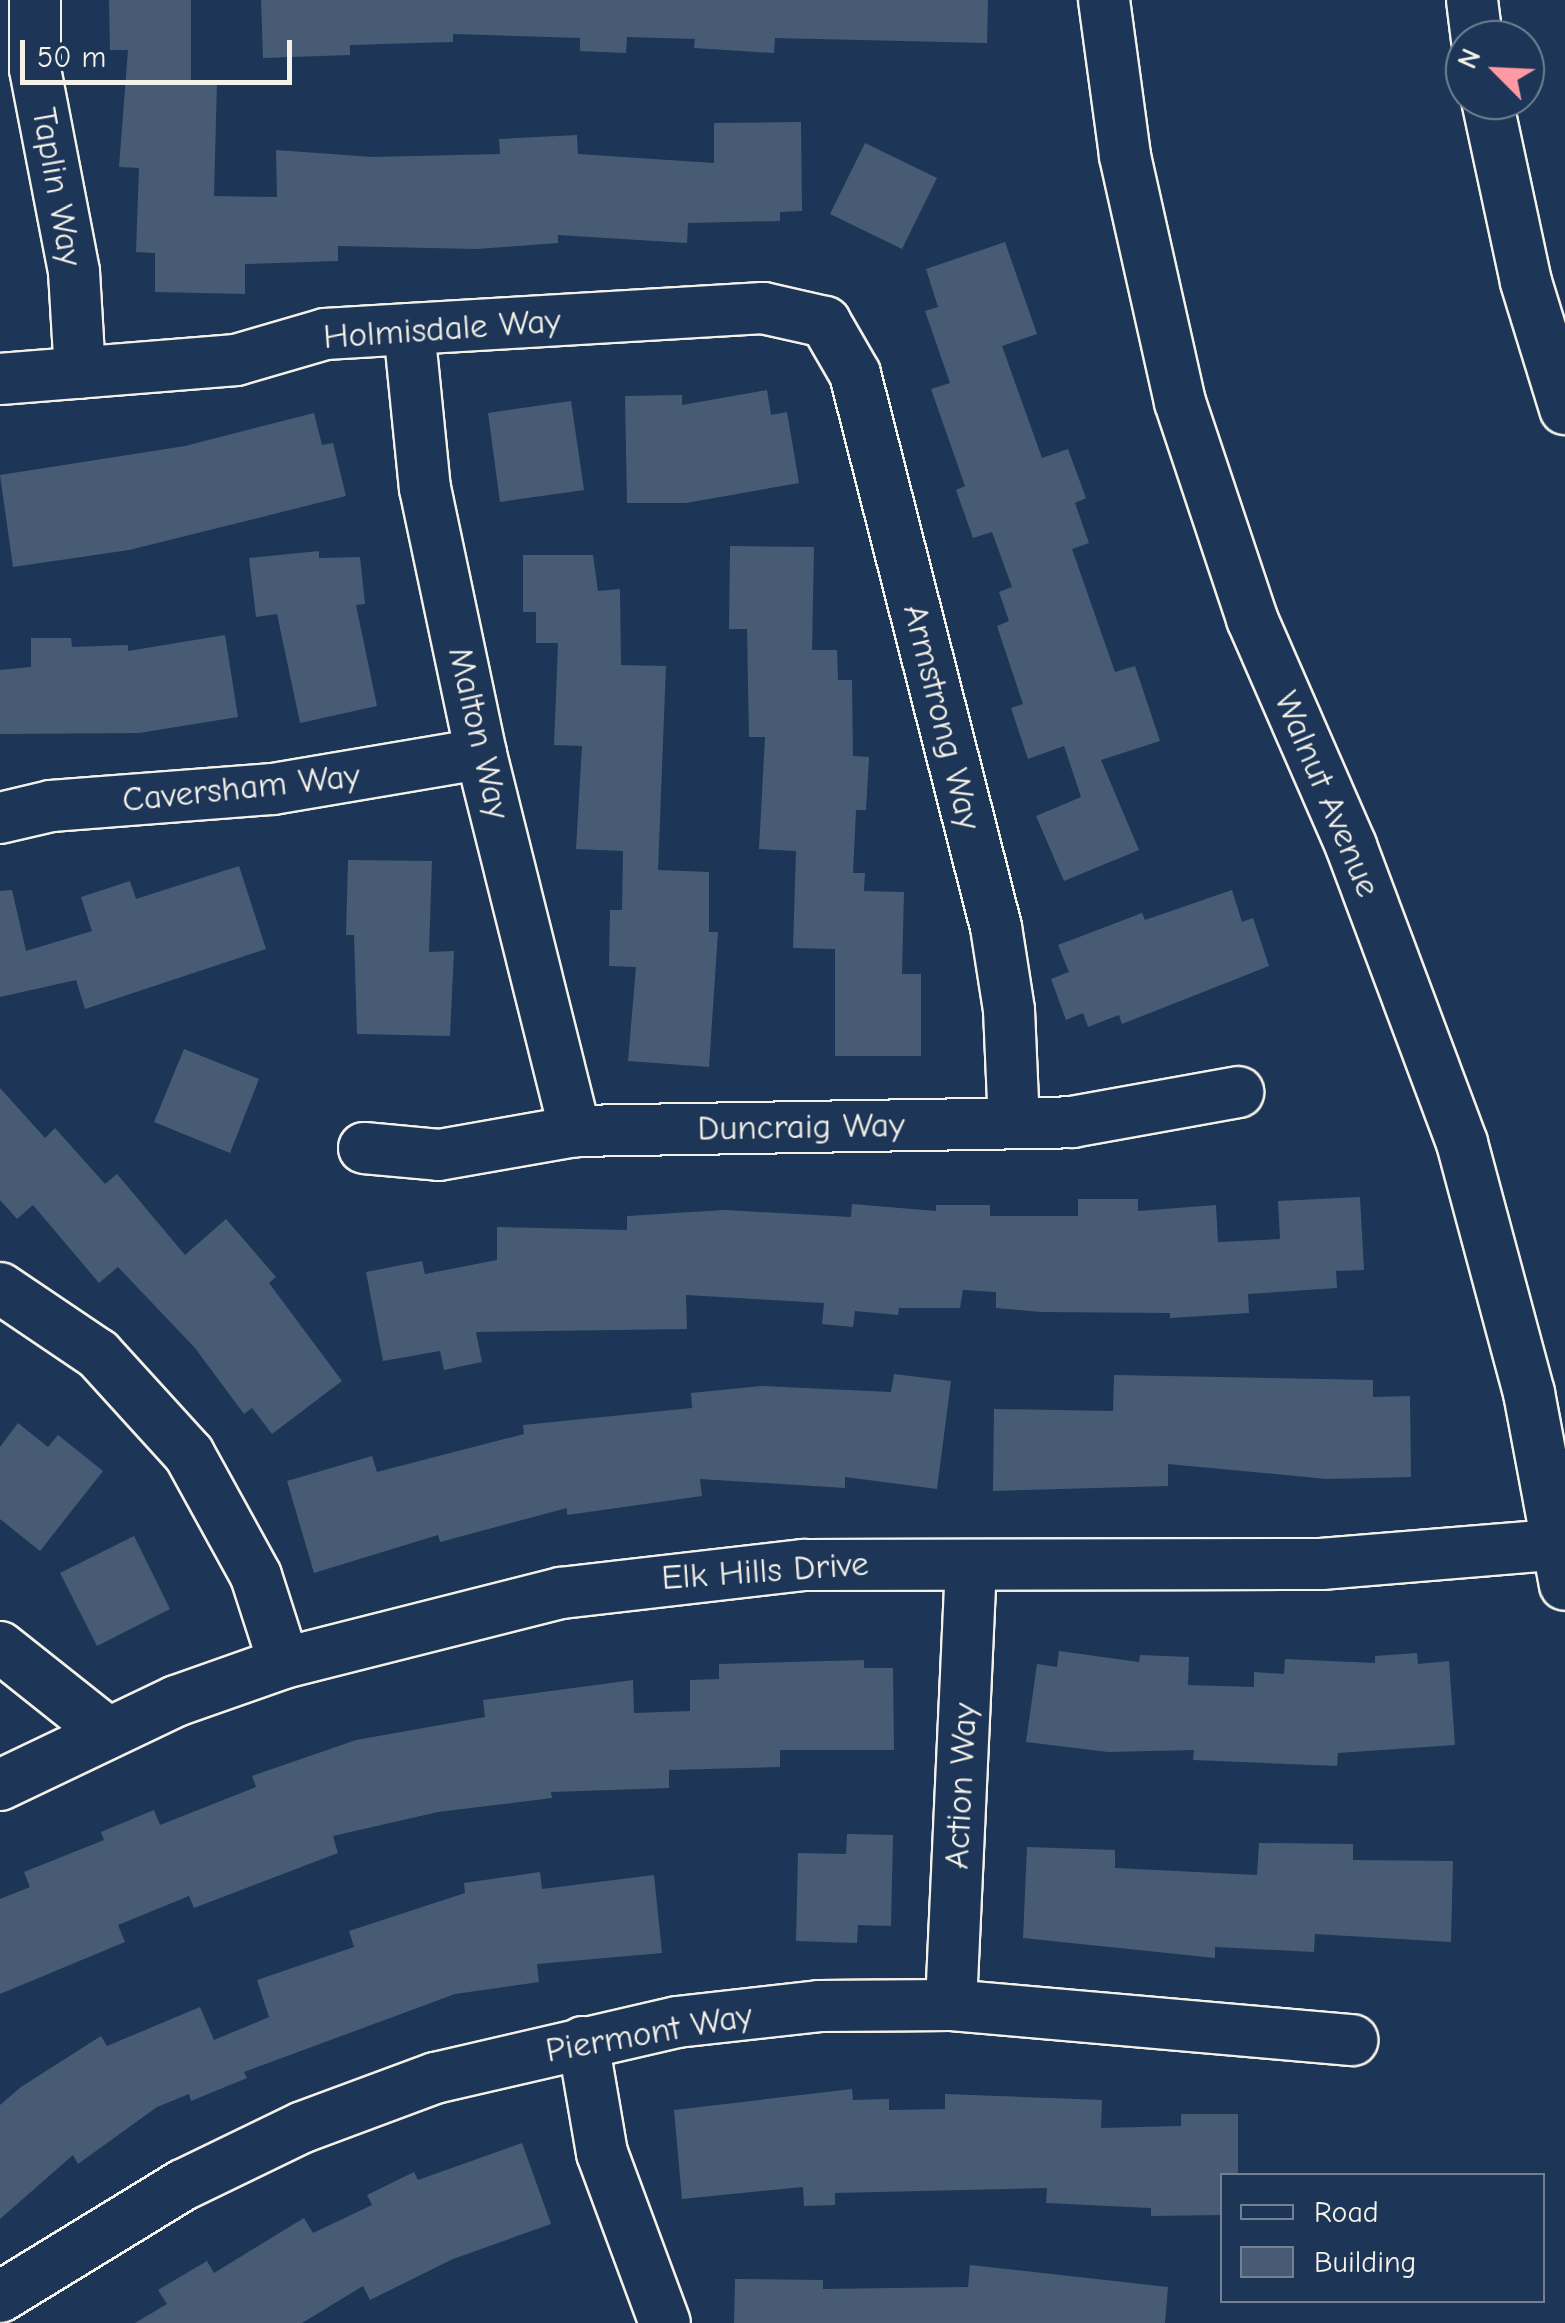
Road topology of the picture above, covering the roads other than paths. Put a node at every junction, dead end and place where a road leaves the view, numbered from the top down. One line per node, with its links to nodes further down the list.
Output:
1 (35, 0): 6 (street, Taplin Way)
2 (1104, 0): 16 (street, Walnut Avenue)
3 (1490, 120): 8 (street)
4 (825, 322): 5 (street, Holmisdale Way); 12 (street, Armstrong Way)
5 (409, 329): 6 (street, Holmisdale Way); 9 (street, Malton Way)
6 (80, 373): 7 (street, Holmisdale Way)
7 (0, 379)
8 (1565, 408)
9 (481, 754): 10 (street, Caversham Way); 13 (street, Malton Way)
10 (0, 818)
11 (1238, 1092): 12 (street, Duncraig Way)
12 (1014, 1123): 13 (street, Duncraig Way)
13 (575, 1131): 14 (street, Duncraig Way)
14 (364, 1148)
15 (0, 1288): 19 (street)
16 (1562, 1558): 17 (street, Elk Hills Drive)
17 (971, 1568): 19 (street, Elk Hills Drive); 22 (street, Action Way)
18 (0, 1648): 20 (street)
19 (284, 1663): 20 (street, Elk Hills Drive)
20 (108, 1733): 21 (street, Elk Hills Drive)
21 (0, 1785)
22 (951, 2005): 23 (street, Piermont Way); 24 (street, Piermont Way)
23 (1352, 2040)
24 (584, 2042): 25 (street, Piermont Way); 26 (street)
25 (0, 2297)
26 (664, 2323)

